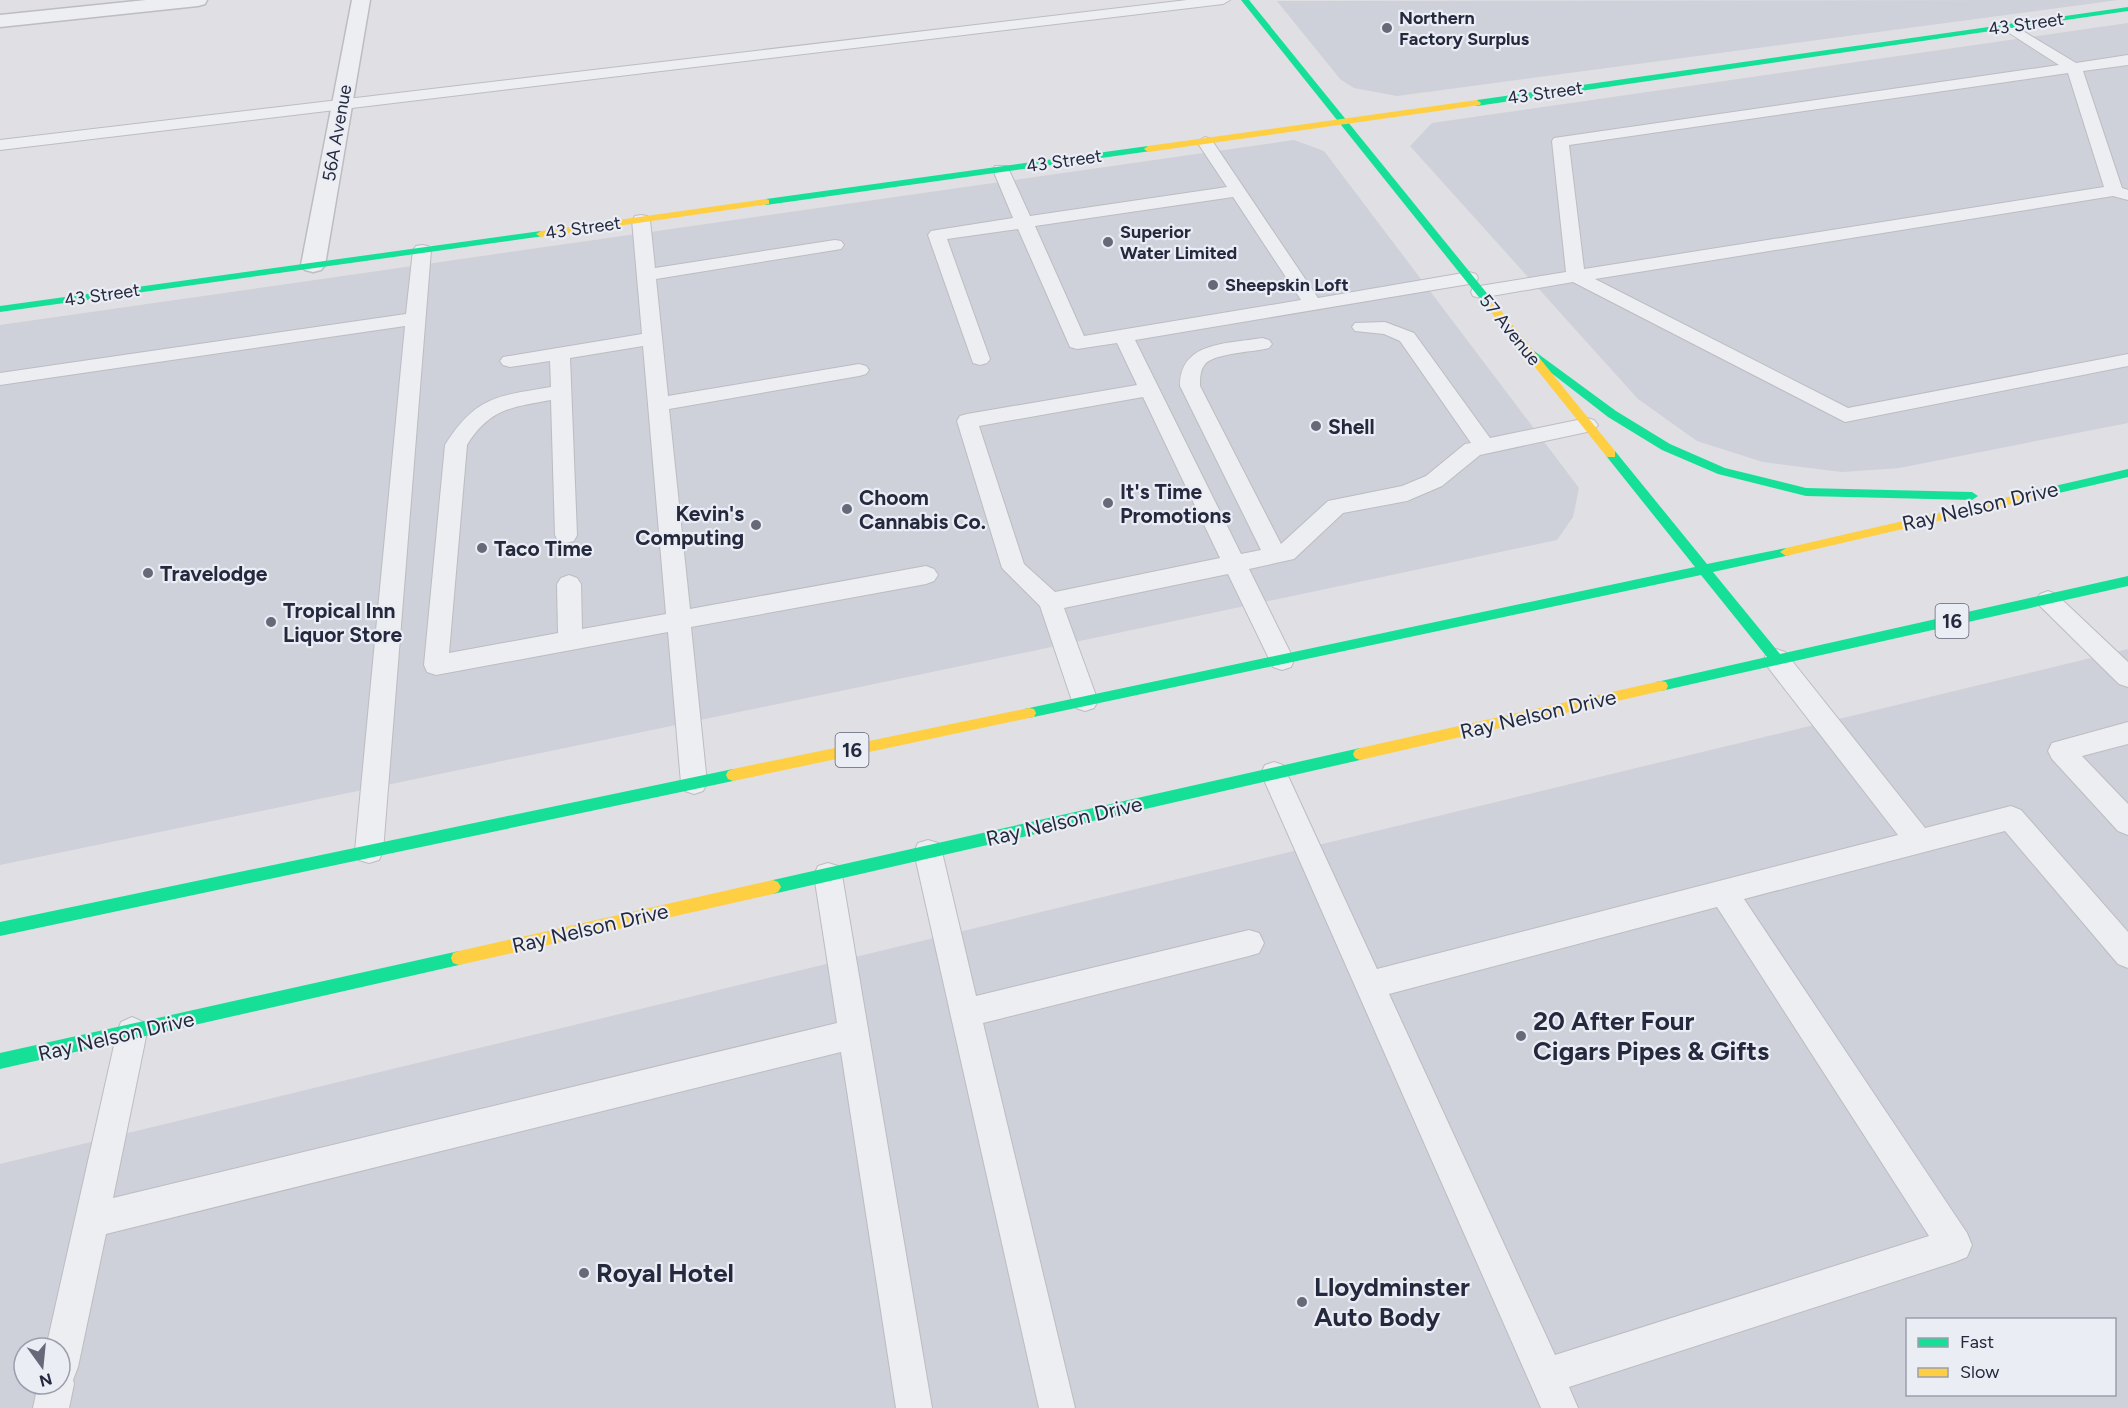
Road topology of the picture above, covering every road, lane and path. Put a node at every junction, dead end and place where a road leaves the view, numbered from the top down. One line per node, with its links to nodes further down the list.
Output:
1 (194, 0): 2 (street); 7 (street)
2 (198, 0)
3 (361, 0): 11 (street, 56A Avenue)
4 (1223, 0): 11 (lane)
5 (1245, 0): 12 (main road, 57 Avenue)
6 (2128, 9): 8 (main road, 43 Street)
7 (0, 21)
8 (2008, 26): 10 (lane); 12 (main road, 43 Street)
9 (2128, 60): 10 (lane)
10 (2074, 68): 17 (lane); 24 (lane)
11 (342, 104): 14 (lane); 22 (street, 56A Avenue)
12 (1343, 123): 13 (main road, 43 Street); 25 (main road, 57 Avenue)
13 (1205, 142): 15 (main road, 43 Street); 16 (lane)
14 (0, 145)
15 (1001, 170): 18 (main road, 43 Street); 19 (lane)
16 (1238, 191): 19 (lane); 26 (lane)
17 (2121, 193): 24 (lane)
18 (641, 220): 21 (main road, 43 Street); 23 (lane)
19 (1023, 222): 30 (lane); 35 (lane)
20 (835, 245): 23 (lane)
21 (422, 250): 22 (main road, 43 Street); 28 (lane)
22 (313, 266): 27 (main road, 43 Street)
23 (646, 275): 31 (lane)
24 (1576, 276): 25 (lane); 36 (lane)
25 (1474, 285): 26 (lane); 33 (main road, 57 Avenue)
26 (1313, 304): 30 (lane)
27 (0, 309)
28 (415, 319): 39 (lane); 67 (lane)
29 (1362, 327): 44 (lane)
30 (1123, 336): 40 (lane)
31 (652, 339): 34 (lane); 42 (lane)
32 (1262, 344): 48 (lane)
33 (1522, 345): 43 (main road, 57 Avenue); 46 (main road)
34 (560, 354): 37 (lane); 41 (lane)
35 (980, 359)
36 (2128, 360)
37 (510, 361)
38 (859, 370): 42 (lane)
39 (0, 379)
40 (1149, 389): 49 (lane); 55 (lane)
41 (561, 392): 47 (lane); 57 (lane)
42 (658, 404): 56 (lane)
43 (1587, 424): 44 (lane); 50 (main road, 57 Avenue)
44 (1484, 446): 48 (lane)
45 (2128, 473): 46 (main road, Ray Nelson Drive / 16)
46 (2019, 497): 50 (main road, Ray Nelson Drive / 16)
47 (566, 536)
48 (1276, 556): 49 (lane)
49 (1234, 564): 55 (lane); 59 (lane)
50 (1705, 571): 58 (main road, 57 Avenue); 59 (main road, Ray Nelson Drive / 16)
51 (926, 575): 56 (lane)
52 (2128, 581): 54 (main road, Ray Nelson Drive / 16)
53 (569, 584): 57 (lane)
54 (2048, 600): 58 (main road, Ray Nelson Drive / 16); 60 (lane)
55 (1050, 602): 61 (lane)
56 (679, 621): 57 (lane); 64 (lane)
57 (570, 640)
58 (1776, 659): 63 (main road, Ray Nelson Drive / 16); 66 (lane)
59 (1282, 660): 61 (main road, Ray Nelson Drive / 16)
60 (2128, 677)
61 (1086, 701): 64 (main road, Ray Nelson Drive / 16)
62 (2128, 733): 65 (lane)
63 (1274, 773): 68 (main road, Ray Nelson Drive / 16); 74 (lane)
64 (694, 783): 67 (main road, Ray Nelson Drive / 16)
65 (2128, 823)
66 (1919, 841): 70 (lane); 73 (lane)
67 (369, 851): 71 (main road, Ray Nelson Drive / 16)
68 (928, 852): 69 (main road, Ray Nelson Drive / 16); 75 (lane)
69 (828, 874): 76 (main road, Ray Nelson Drive / 16); 77 (lane)
70 (1724, 893): 74 (lane); 81 (lane)
71 (0, 928)
72 (1249, 943): 75 (lane)
73 (2128, 954)
74 (1370, 986): 81 (lane)
75 (965, 1013): 83 (lane)
76 (132, 1032): 78 (main road, Ray Nelson Drive / 16); 79 (lane)
77 (853, 1034): 79 (lane); 82 (lane)
78 (0, 1061)
79 (92, 1220): 80 (lane)
80 (67, 1336)
81 (1546, 1376): 84 (lane)
82 (914, 1408)
83 (1058, 1408)
84 (1560, 1408)

